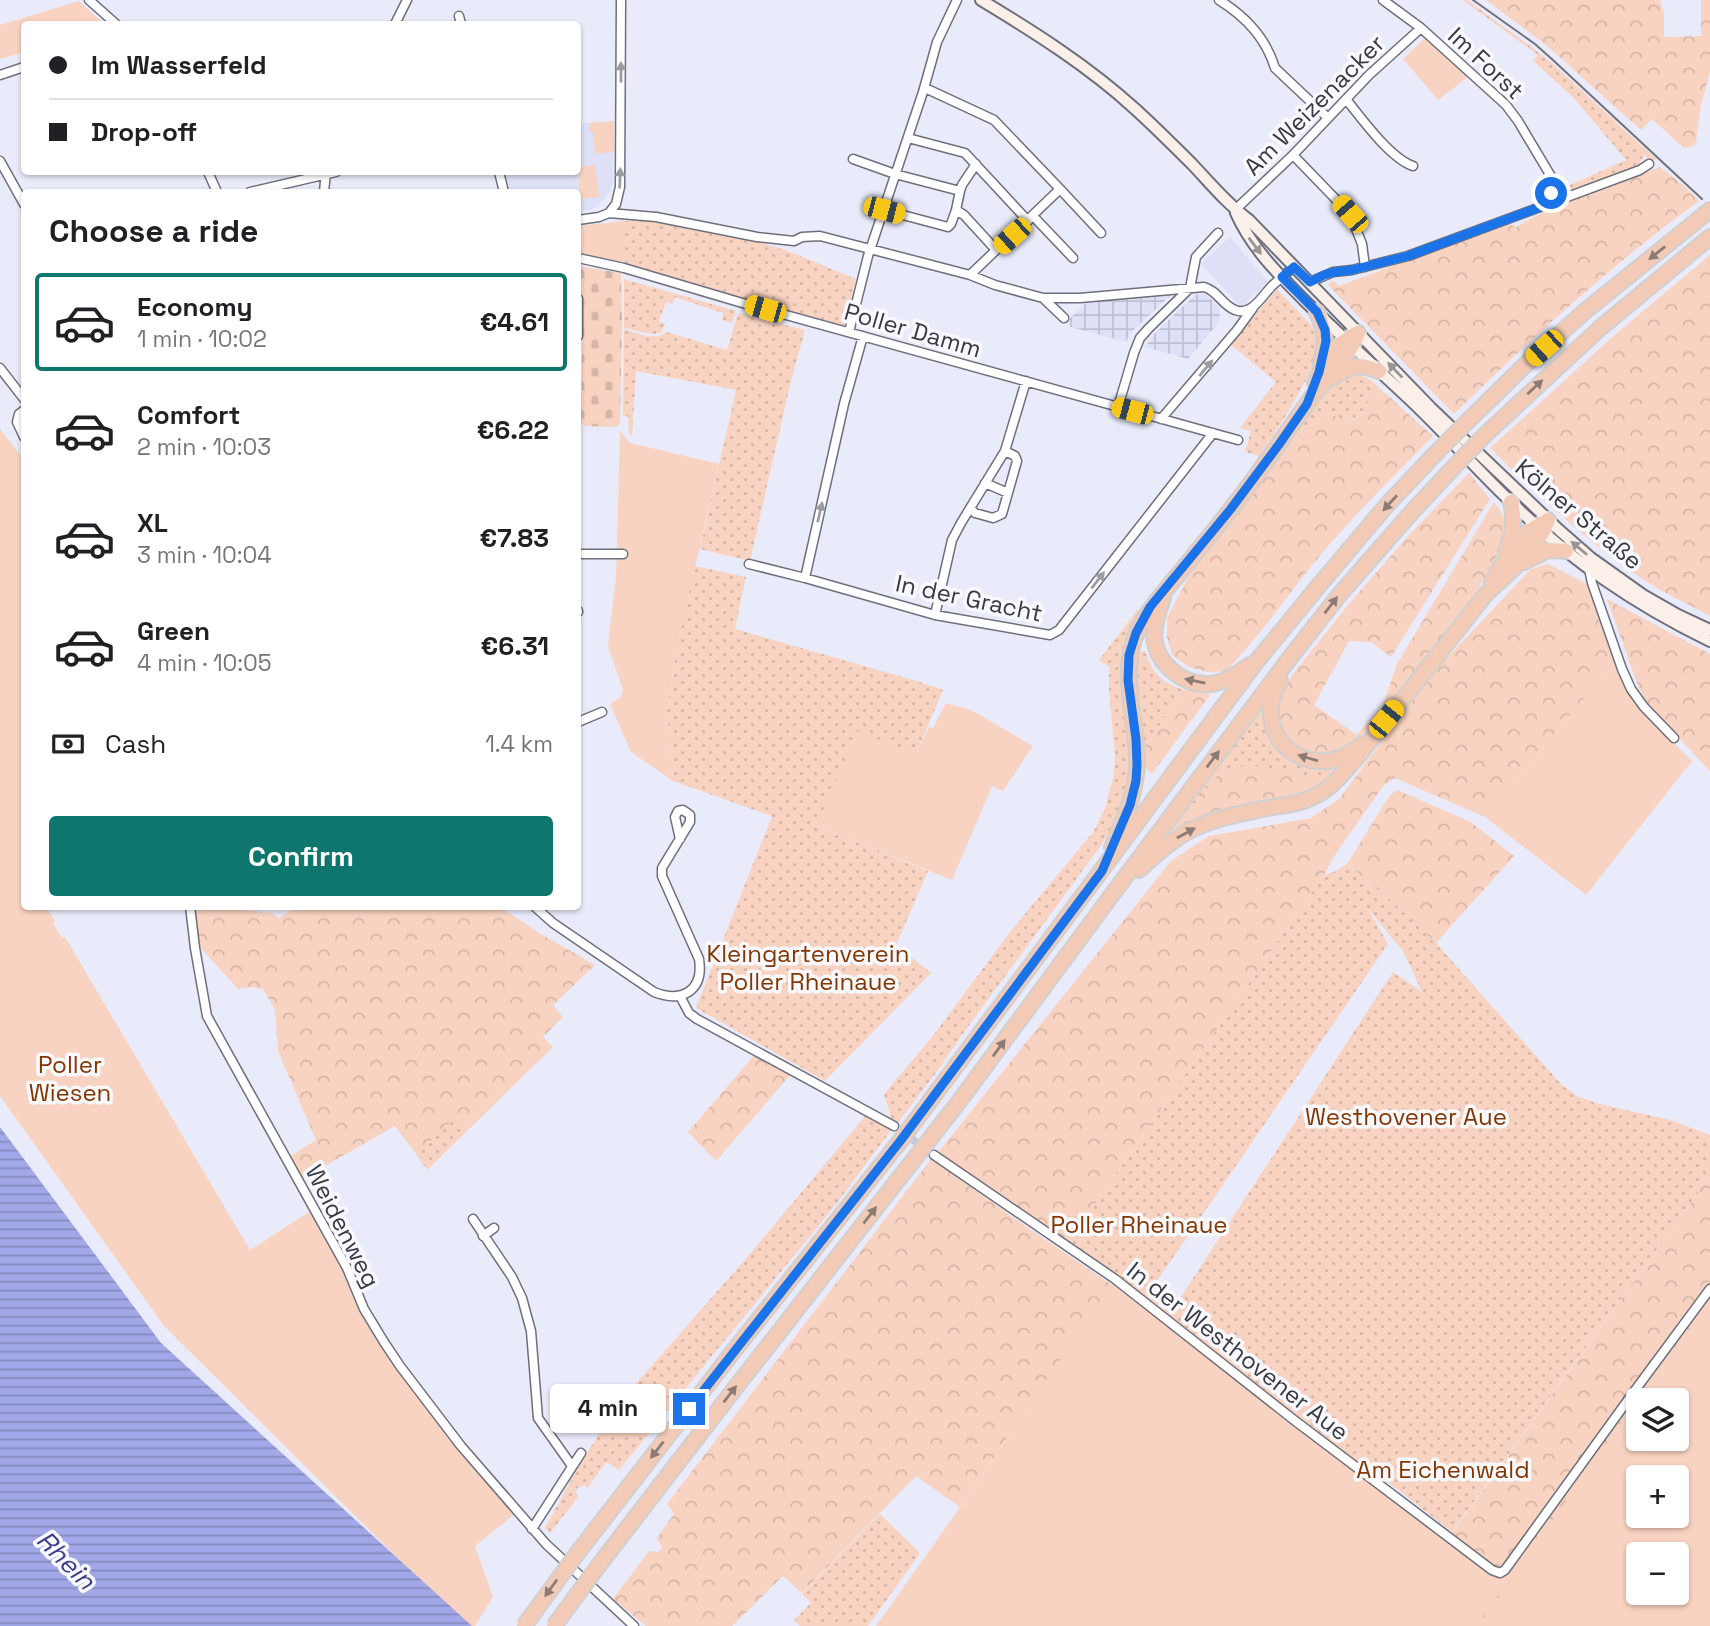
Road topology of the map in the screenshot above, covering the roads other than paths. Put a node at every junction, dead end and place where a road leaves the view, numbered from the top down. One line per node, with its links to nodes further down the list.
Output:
1 (89, 0): 8 (street)
2 (407, 0): 9 (street)
3 (621, 0): 34 (street, one-way to 3)
4 (957, 0): 13 (street)
5 (981, 0): 32 (main road)
6 (1219, 0): 15 (street)
7 (1382, 0): 10 (street, Im Forst)
8 (113, 21)
9 (396, 21)
10 (1421, 28): 14 (street, Am Weizenacker); 29 (street, Im Forst)
11 (21, 68): 12 (street)
12 (0, 75)
13 (925, 88): 16 (street); 27 (street)
14 (1346, 99): 15 (street, Am Weizenacker); 22 (street)
15 (1327, 117): 17 (street, Am Weizenacker)
16 (908, 138): 20 (street); 23 (street)
17 (1293, 155): 32 (street, Am Weizenacker); 45 (street)
18 (853, 159): 23 (street)
19 (0, 161): 28 (street)
20 (976, 164): 26 (street); 35 (street)
21 (1649, 164): 29 (street)
22 (1413, 166)
23 (895, 174): 26 (street); 30 (street)
24 (317, 175): 25 (street)
25 (262, 189)
26 (956, 190): 31 (street)
27 (1060, 190): 35 (street); 37 (street)
28 (21, 199)
29 (1543, 206): 45 (street)
30 (884, 210): 31 (street); 40 (street)
31 (956, 210): 41 (street)
32 (1235, 210): 44 (main road); 47 (main road, one-way to 47)
33 (1710, 210): 86 (highway, one-way to 86, bridge)
34 (609, 213): 36 (street); 40 (street)
35 (1031, 218): 41 (street); 42 (street)
36 (581, 220)
37 (1101, 233)
38 (1218, 233): 49 (street)
39 (1710, 237): 85 (highway, one-way to 39, bridge)
40 (871, 250): 46 (street); 54 (street)
41 (996, 250): 46 (street)
42 (1073, 258)
43 (581, 259): 54 (street, Poller Damm)
44 (1294, 267): 47 (street); 48 (main road)
45 (1365, 267): 48 (street)
46 (970, 275): 50 (street)
47 (1282, 277): 51 (street); 52 (main road)
48 (1310, 282): 56 (main road)
49 (1190, 288): 50 (street); 51 (street); 62 (street)
50 (1043, 298): 53 (street)
51 (1256, 304): 64 (street, one-way to 51)
52 (1317, 312): 56 (main road); 59 (highway)
53 (1064, 317)
54 (849, 332): 55 (street, Poller Damm)
55 (863, 336): 60 (street, Poller Damm); 80 (street, one-way to 55)
56 (1352, 340): 58 (main road, Kölner Straße); 59 (highway); 73 (main road, Kölner Straße, one-way to 56)
57 (0, 368): 61 (street)
58 (1379, 371): 59 (highway); 71 (main road, Kölner Straße)
59 (1321, 378): 81 (highway)
60 (1026, 382): 62 (street, Poller Damm); 68 (street)
61 (21, 395)
62 (1118, 407): 64 (street, Poller Damm)
63 (21, 412): 65 (street)
64 (1161, 419): 66 (street, Poller Damm)
65 (21, 431)
66 (1213, 433): 67 (street, Poller Damm); 82 (street, In der Gracht, one-way to 66)
67 (1238, 440)
68 (1005, 451): 69 (street); 70 (street)
69 (985, 483): 70 (street); 72 (street)
70 (1008, 493): 72 (street)
71 (1511, 502): 73 (main road, Kölner Straße); 78 (highway)
72 (970, 508): 82 (street)
73 (1543, 526): 74 (main road, Kölner Straße); 78 (highway); 83 (main road, Kölner Straße, one-way to 73)
74 (1566, 551): 78 (highway); 79 (main road, Kölner Straße)
75 (581, 554): 76 (street)
76 (623, 554)
77 (749, 564): 80 (street, In der Gracht)
78 (1506, 569): 90 (highway)
79 (1589, 569): 84 (main road, Kölner Straße); 89 (street)
80 (805, 578): 82 (street, In der Gracht)
81 (1166, 591): 86 (highway, one-way to 81); 92 (highway)
82 (935, 615)
83 (1710, 631)
84 (1710, 641)
85 (1289, 659): 90 (highway, one-way to 85); 93 (highway, one-way to 85)
86 (1257, 660): 92 (highway)
87 (601, 712): 88 (street)
88 (581, 721)
89 (1674, 738)
90 (1370, 740): 93 (highway, one-way to 90)
91 (680, 839): 96 (street)
92 (1102, 871): 106 (highway, one-way to 106, bridge)
93 (1114, 892): 107 (highway, one-way to 93, bridge)
94 (190, 910): 105 (street, Weidenweg)
95 (538, 910): 96 (street)
96 (680, 996): 97 (street)
97 (894, 1126)
98 (934, 1155): 102 (street, In der Westhovener Aue)
99 (473, 1219): 101 (street)
100 (494, 1228): 101 (street)
101 (483, 1236): 104 (street)
102 (1710, 1289)
103 (581, 1453): 104 (street)
104 (572, 1466): 105 (street)
105 (532, 1529): 108 (street, Weidenweg)
106 (524, 1626)
107 (554, 1626)
108 (634, 1626)

